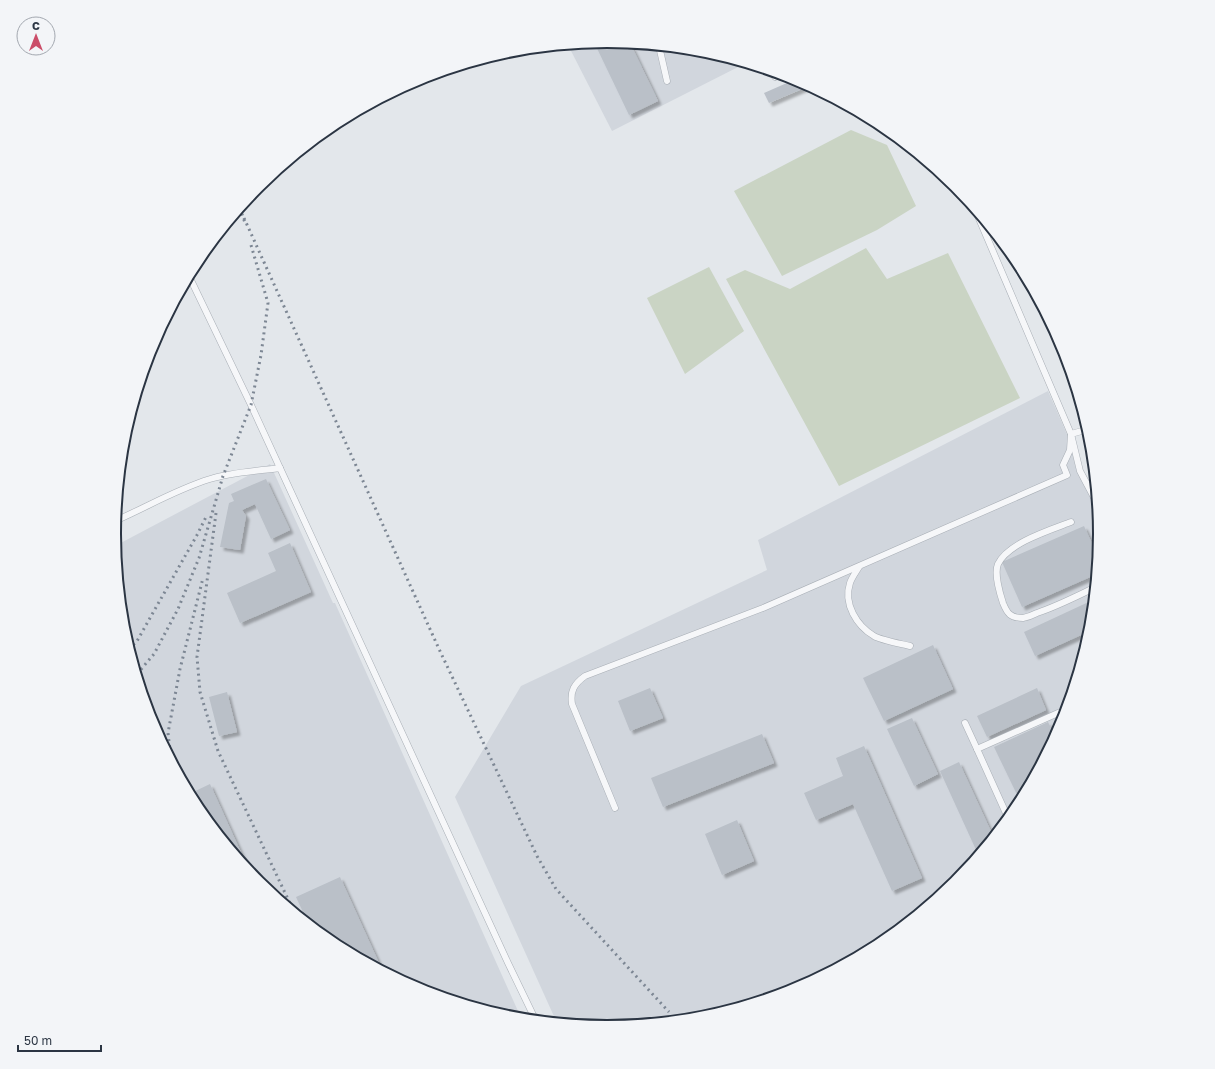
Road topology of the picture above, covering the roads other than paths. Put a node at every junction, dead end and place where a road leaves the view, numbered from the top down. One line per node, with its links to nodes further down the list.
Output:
1 (660, 51): 2 (lane)
2 (667, 81)
3 (981, 224): 6 (lane)
4 (192, 282): 7 (lane)
5 (1083, 431): 6 (lane)
6 (1071, 434): 8 (lane); 9 (lane)
7 (280, 468): 11 (lane); 21 (lane)
8 (1080, 471): 9 (lane); 10 (lane)
9 (1067, 475): 13 (lane)
10 (1092, 495)
11 (122, 518)
12 (1071, 522): 14 (lane)
13 (859, 566): 15 (lane); 19 (lane)
14 (1091, 589)
15 (910, 646)
16 (1060, 713): 18 (lane)
17 (965, 723): 18 (lane)
18 (977, 750): 20 (lane)
19 (616, 808)
20 (1006, 813)
21 (533, 1015)

